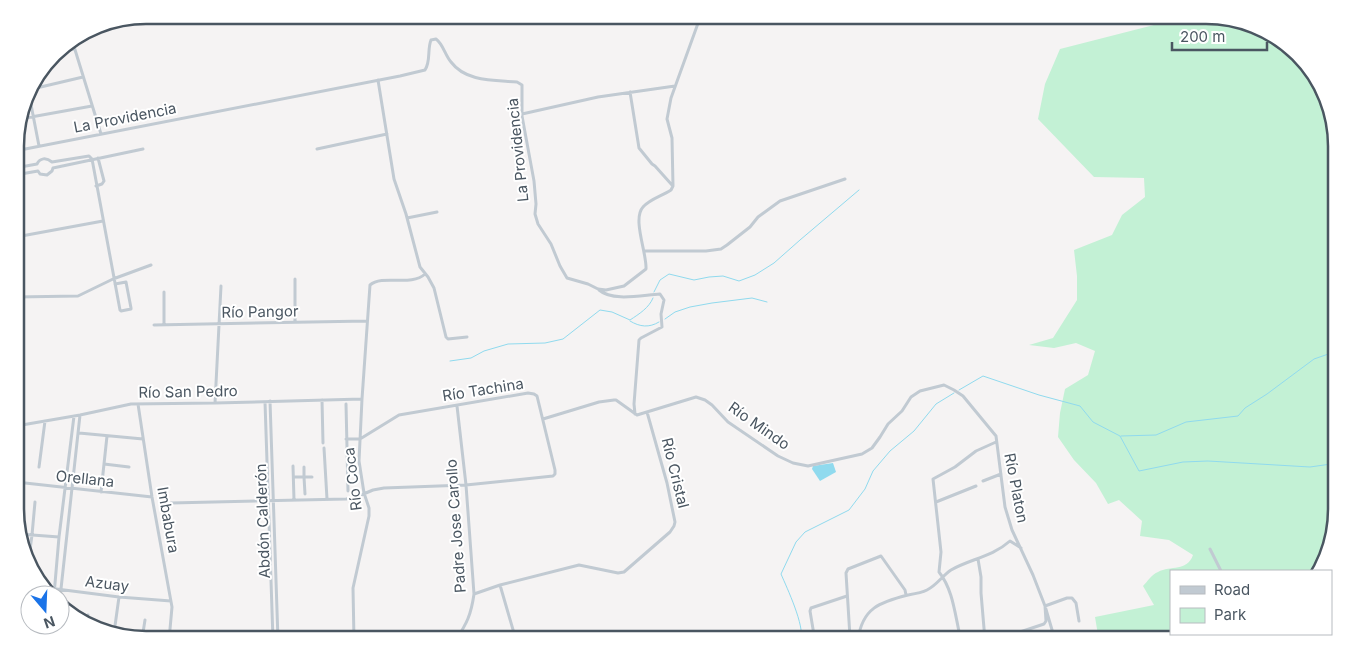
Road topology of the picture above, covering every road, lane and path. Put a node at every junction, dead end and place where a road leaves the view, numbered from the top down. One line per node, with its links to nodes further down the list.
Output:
1 (698, 24): 6 (street)
2 (74, 49): 3 (street); 4 (street)
3 (71, 50)
4 (83, 77): 7 (street); 12 (street)
5 (378, 80): 13 (street, La Providencia); 16 (street, La Providencia); 17 (street)
6 (675, 86): 8 (street); 10 (street)
7 (39, 88)
8 (666, 88): 9 (street); 10 (street)
9 (630, 92): 13 (street); 32 (street)
10 (671, 98): 32 (street)
11 (31, 105): 14 (street)
12 (92, 106): 14 (street); 16 (street)
13 (522, 114): 44 (street, La Providencia)
14 (33, 117): 15 (street); 18 (street)
15 (27, 118)
16 (101, 134): 18 (street, La Providencia)
17 (387, 134): 21 (street); 34 (street)
18 (40, 146): 19 (street, La Providencia)
19 (24, 149)
20 (143, 149): 22 (street)
21 (318, 149)
22 (98, 158): 23 (street); 31 (street)
23 (92, 159): 24 (street); 27 (street); 31 (street)
24 (52, 162): 25 (street); 27 (street)
25 (37, 164): 26 (street); 28 (street)
26 (24, 166)
27 (53, 168): 28 (street)
28 (38, 171): 29 (street)
29 (24, 173)
30 (845, 178): 37 (street)
31 (96, 186): 35 (street)
32 (673, 186): 37 (street, La Providencia)
33 (437, 212): 34 (street)
34 (407, 218): 39 (street)
35 (103, 221): 36 (street); 40 (street)
36 (24, 236)
37 (644, 251): 44 (street, La Providencia)
38 (151, 265): 40 (street)
39 (425, 274): 47 (street, Río Coca); 52 (street)
40 (113, 279): 42 (street); 46 (street)
41 (295, 279): 48 (street)
42 (115, 284): 42 (street)
43 (221, 286): 49 (street)
44 (598, 289): 63 (street)
45 (164, 292): 51 (street)
46 (24, 297)
47 (367, 321): 48 (street, Río Pangor); 54 (street, Río Coca)
48 (295, 322): 49 (street, Río Pangor)
49 (219, 324): 51 (street, Río Pangor); 59 (street)
50 (154, 325): 51 (street, Río Pangor)
51 (164, 325)
52 (467, 337)
53 (944, 385): 62 (street, Río Mindo); 74 (street, Río Platon)
54 (362, 399): 55 (street, Río San Pedro); 73 (street, Río Coca)
55 (322, 400): 57 (street, Río San Pedro); 75 (street)
56 (265, 402): 57 (street, Río San Pedro); 59 (street, Río San Pedro); 98 (street, Abdón Calderón)
57 (270, 402): 98 (street, Abdón Calderón)
58 (138, 404): 59 (street, Río San Pedro); 64 (street, Río San Pedro); 71 (street, Imbabura)
59 (215, 404)
60 (346, 404): 72 (street)
61 (457, 406): 66 (street, Río Tachina); 73 (street, Río Tachina); 88 (street, Padre Jose Carollo)
62 (647, 412): 63 (street, Río Mindo); 116 (street, Río Cristal)
63 (636, 414): 66 (street)
64 (80, 415): 65 (street, Río San Pedro); 69 (street)
65 (74, 416): 67 (street, Río San Pedro); 90 (street)
66 (543, 419): 88 (street, Río Tachina)
67 (45, 421): 68 (street, Río San Pedro); 81 (street)
68 (24, 425)
69 (79, 433): 70 (street); 91 (street)
70 (107, 436): 71 (street); 77 (street)
71 (143, 438): 96 (street, Imbabura)
72 (346, 439): 73 (street); 92 (street)
73 (360, 439): 94 (street, Río Coca)
74 (996, 442): 82 (street, Río Platon); 101 (street)
75 (323, 443)
76 (324, 448): 97 (street)
77 (104, 464): 78 (street); 93 (street)
78 (129, 466)
79 (293, 466): 83 (street)
80 (304, 466): 84 (street)
81 (39, 467)
82 (1001, 474): 86 (street); 103 (street, Río Platon)
83 (294, 477): 84 (street); 99 (street)
84 (304, 477): 85 (street); 95 (street)
85 (312, 477)
86 (983, 481)
87 (24, 483): 90 (street, Orellana)
88 (466, 485): 94 (street); 118 (street, Padre Jose Carollo)
89 (976, 486): 101 (street)
90 (65, 488): 91 (street, Orellana); 106 (street)
91 (73, 489): 93 (street, Orellana); 115 (street)
92 (348, 491)
93 (101, 492): 96 (street, Orellana)
94 (364, 493): 97 (street); 131 (street, Río Coca)
95 (305, 494)
96 (152, 497): 122 (street, Imbabura)
97 (327, 499): 99 (street)
98 (271, 500): 99 (street); 102 (street); 129 (street, Abdón Calderón); 130 (street, Abdón Calderón)
99 (294, 500)
100 (35, 502): 105 (street)
101 (936, 502): 113 (street)
102 (171, 503)
103 (1012, 530): 107 (street); 109 (street, Río Platon)
104 (26, 535): 105 (street)
105 (32, 535): 106 (street); 108 (street)
106 (59, 537): 114 (street)
107 (1010, 541): 109 (street); 111 (street)
108 (30, 549)
109 (1021, 549): 123 (street, Río Platon)
110 (1210, 549): 112 (street)
111 (978, 559): 113 (street); 138 (street)
112 (1220, 570)
113 (943, 576): 120 (street); 137 (street)
114 (54, 585)
115 (61, 585)
116 (500, 585): 118 (street, Río Cristal); 133 (street)
117 (70, 590): 121 (street, Azuay)
118 (474, 594): 132 (street, Padre Jose Carollo)
119 (847, 596): 120 (street); 134 (street); 135 (street)
120 (906, 596): 136 (street)
121 (118, 597): 122 (street, Azuay); 126 (street)
122 (171, 602): 128 (street, Imbabura)
123 (1045, 606): 125 (street); 139 (street); 140 (street, Río Platon)
124 (145, 620): 127 (street)
125 (1079, 621)
126 (115, 627)
127 (143, 631)
128 (170, 631)
129 (273, 631)
130 (278, 631)
131 (354, 631)
132 (462, 631)
133 (513, 631)
134 (813, 631)
135 (850, 631)
136 (860, 631)
137 (960, 631)
138 (984, 631)
139 (1023, 631)
140 (1053, 631)

